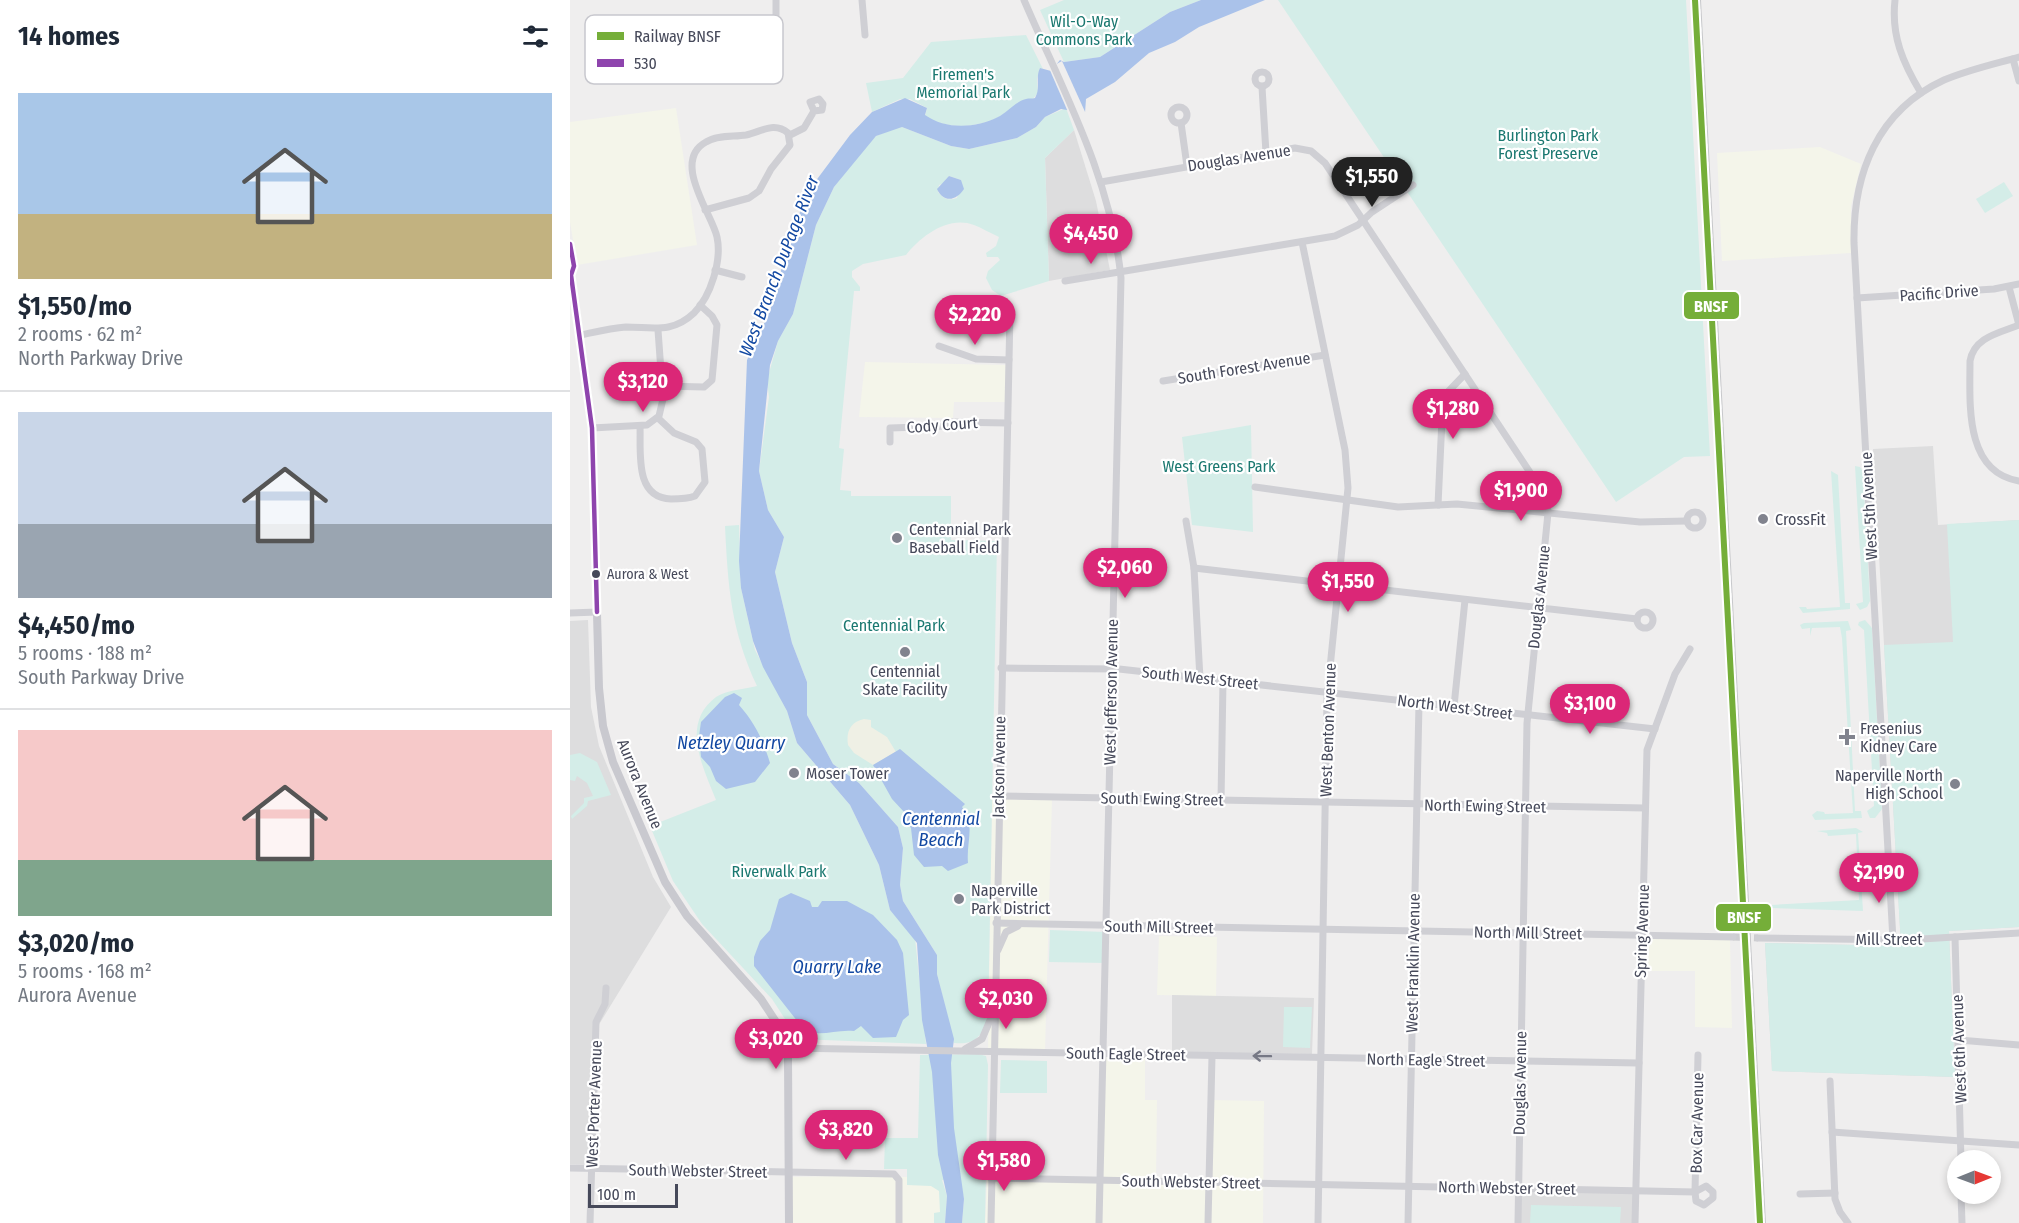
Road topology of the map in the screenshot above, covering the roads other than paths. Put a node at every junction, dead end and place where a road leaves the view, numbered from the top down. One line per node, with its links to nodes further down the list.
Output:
1 (776, 0): 5 (street)
2 (862, 0): 6 (street)
3 (1024, 0): 16 (street, West Jefferson Avenue)
4 (1895, 0): 10 (street)
5 (777, 15)
6 (865, 35)
7 (2016, 58): 8 (street); 10 (street, West 5th Avenue)
8 (2019, 81)
9 (1262, 87): 14 (street)
10 (1921, 93): 29 (street, West 5th Avenue)
11 (814, 111): 13 (street)
12 (1180, 123): 15 (street)
13 (790, 135): 18 (street); 18 (street)
14 (1266, 153): 15 (street, Douglas Avenue); 19 (street, Douglas Avenue)
15 (1187, 166): 16 (street, Douglas Avenue)
16 (1101, 182): 23 (street, West Jefferson Avenue)
17 (1413, 185): 19 (street)
18 (705, 210): 22 (street)
19 (1365, 219): 20 (street); 38 (street, Douglas Avenue)
20 (1302, 242): 23 (street); 36 (street, West Benton Avenue)
21 (570, 244): 24 (main road, Aurora Avenue)
22 (714, 270): 25 (street); 30 (street)
23 (1120, 273): 26 (street); 62 (street, West Jefferson Avenue)
24 (571, 275): 34 (main road, Aurora Avenue)
25 (742, 277)
26 (1065, 281)
27 (2019, 284): 28 (street, Pacific Drive)
28 (2009, 287): 29 (street, Pacific Drive); 32 (street)
29 (1857, 298): 88 (street, West 5th Avenue)
30 (700, 305): 33 (street); 40 (street)
31 (1010, 312): 37 (street, Jackson Avenue)
32 (2019, 325): 46 (street)
33 (658, 330): 34 (street); 40 (street)
34 (581, 335): 44 (main road, Aurora Avenue)
35 (939, 346): 37 (street)
36 (1324, 355): 39 (street, South Forest Avenue); 48 (street, West Benton Avenue)
37 (1009, 360): 42 (street, Jackson Avenue)
38 (1465, 374): 49 (street); 50 (street, Douglas Avenue)
39 (1162, 381)
40 (662, 386): 41 (street)
41 (658, 418): 43 (street); 43 (street)
42 (1008, 423): 45 (street, Cody Court); 61 (street, Jackson Avenue)
43 (640, 426): 44 (street)
44 (592, 428): 57 (main road, Aurora Avenue)
45 (890, 442)
46 (2019, 481)
47 (1255, 487): 48 (street)
48 (1348, 500): 49 (street); 54 (street, West Benton Avenue)
49 (1438, 505): 50 (street)
50 (1548, 513): 52 (street); 56 (street, Douglas Avenue)
51 (1186, 521): 53 (street)
52 (1687, 521)
53 (1194, 568): 54 (street); 63 (street)
54 (1339, 584): 55 (street); 65 (street, West Benton Avenue)
55 (1465, 600): 56 (street); 67 (street)
56 (1538, 609): 59 (street); 68 (street, Douglas Avenue)
57 (597, 612): 58 (street); 94 (main road, Aurora Avenue)
58 (570, 613)
59 (1636, 620)
60 (1690, 649): 69 (street, Spring Avenue)
61 (1001, 668): 62 (street, South West Street); 70 (street, Jackson Avenue)
62 (1111, 669): 63 (street, South West Street); 71 (street, West Jefferson Avenue)
63 (1200, 679): 64 (street, South West Street)
64 (1223, 681): 65 (street, South West Street); 72 (street)
65 (1327, 692): 66 (street, North West Street); 73 (street, West Benton Avenue)
66 (1419, 703): 67 (street, North West Street); 74 (street, West Franklin Avenue)
67 (1454, 706): 68 (street, North West Street)
68 (1527, 716): 69 (street, North West Street); 75 (street, Douglas Avenue)
69 (1655, 729): 76 (street, Spring Avenue)
70 (998, 796): 71 (street, South Ewing Street); 77 (street, Jackson Avenue)
71 (1108, 799): 72 (street, South Ewing Street); 79 (street, West Jefferson Avenue)
72 (1221, 801): 73 (street, South Ewing Street)
73 (1325, 803): 74 (street, North Ewing Street); 80 (street, West Benton Avenue)
74 (1416, 804): 75 (street, North Ewing Street); 81 (street, West Franklin Avenue)
75 (1526, 806): 76 (street, North Ewing Street); 82 (street, Douglas Avenue)
76 (1645, 808): 84 (street, Spring Avenue)
77 (996, 923): 78 (street, South Mill Street); 89 (street, Jackson Avenue)
78 (1023, 924): 79 (street, South Mill Street); 89 (street)
79 (1106, 926): 80 (street, South Mill Street); 97 (street, West Jefferson Avenue)
80 (1323, 930): 81 (street, North Mill Street); 100 (street, West Benton Avenue)
81 (1413, 931): 82 (street, North Mill Street); 101 (street, West Franklin Avenue)
82 (1523, 933): 84 (street, North Mill Street); 102 (street, Douglas Avenue)
83 (2019, 933): 86 (street, Mill Street)
84 (1642, 935): 85 (street, North Mill Street); 103 (street, Spring Avenue)
85 (1732, 937)
86 (1954, 937): 88 (street, Mill Street); 92 (street, West 6th Avenue)
87 (1758, 938): 88 (street, Mill Street)
88 (1893, 940)
89 (995, 958): 91 (street, Jackson Avenue)
90 (606, 988): 110 (street, West Porter Avenue)
91 (994, 1009): 95 (street); 96 (street, Jackson Avenue)
92 (1959, 1040): 93 (street); 106 (street, West 6th Avenue)
93 (2019, 1045)
94 (787, 1048): 95 (street, South Eagle Street); 111 (main road, Aurora Avenue)
95 (959, 1050): 96 (street, South Eagle Street)
96 (993, 1051): 97 (street, South Eagle Street); 112 (street, Jackson Avenue)
97 (1102, 1053): 99 (street, South Eagle Street); 113 (street, West Jefferson Avenue)
98 (1698, 1055): 119 (street, Box Car Avenue)
99 (1212, 1056): 100 (street, South Eagle Street, one-way to 99); 114 (street)
100 (1321, 1057): 101 (street, North Eagle Street); 115 (street, West Benton Avenue)
101 (1411, 1060): 102 (street, North Eagle Street); 116 (street, West Franklin Avenue)
102 (1521, 1062): 103 (street, North Eagle Street); 117 (street, Douglas Avenue)
103 (1639, 1063): 118 (street, Spring Avenue)
104 (1830, 1081): 105 (street)
105 (1832, 1132): 106 (street); 120 (street)
106 (1960, 1141): 107 (street); 108 (street, West 6th Avenue)
107 (2019, 1145)
108 (1960, 1150)
109 (570, 1168): 110 (street, South Webster Street)
110 (592, 1169): 111 (street, South Webster Street); 123 (street, West Porter Avenue)
111 (790, 1172): 124 (main road, Aurora Avenue); 125 (street, South Webster Street)
112 (991, 1178): 113 (street, South Webster Street); 126 (street, Jackson Avenue)
113 (1100, 1180): 114 (street, South Webster Street); 127 (street, West Jefferson Avenue)
114 (1209, 1182): 115 (street, South Webster Street); 128 (street)
115 (1318, 1184): 116 (street, North Webster Street); 129 (street, West Benton Avenue)
116 (1409, 1186): 117 (street, North Webster Street); 130 (street, West Franklin Avenue)
117 (1518, 1189): 118 (street, North Webster Street); 131 (street, Douglas Avenue)
118 (1636, 1191): 119 (street, North Webster Street); 132 (street, Spring Avenue)
119 (1695, 1192)
120 (1835, 1193): 121 (street); 133 (street)
121 (1800, 1194)
122 (1961, 1204): 134 (street)
123 (590, 1223)
124 (789, 1223)
125 (899, 1223)
126 (991, 1223)
127 (1099, 1223)
128 (1208, 1223)
129 (1318, 1223)
130 (1408, 1223)
131 (1518, 1223)
132 (1635, 1223)
133 (1848, 1223)
134 (1962, 1223)

